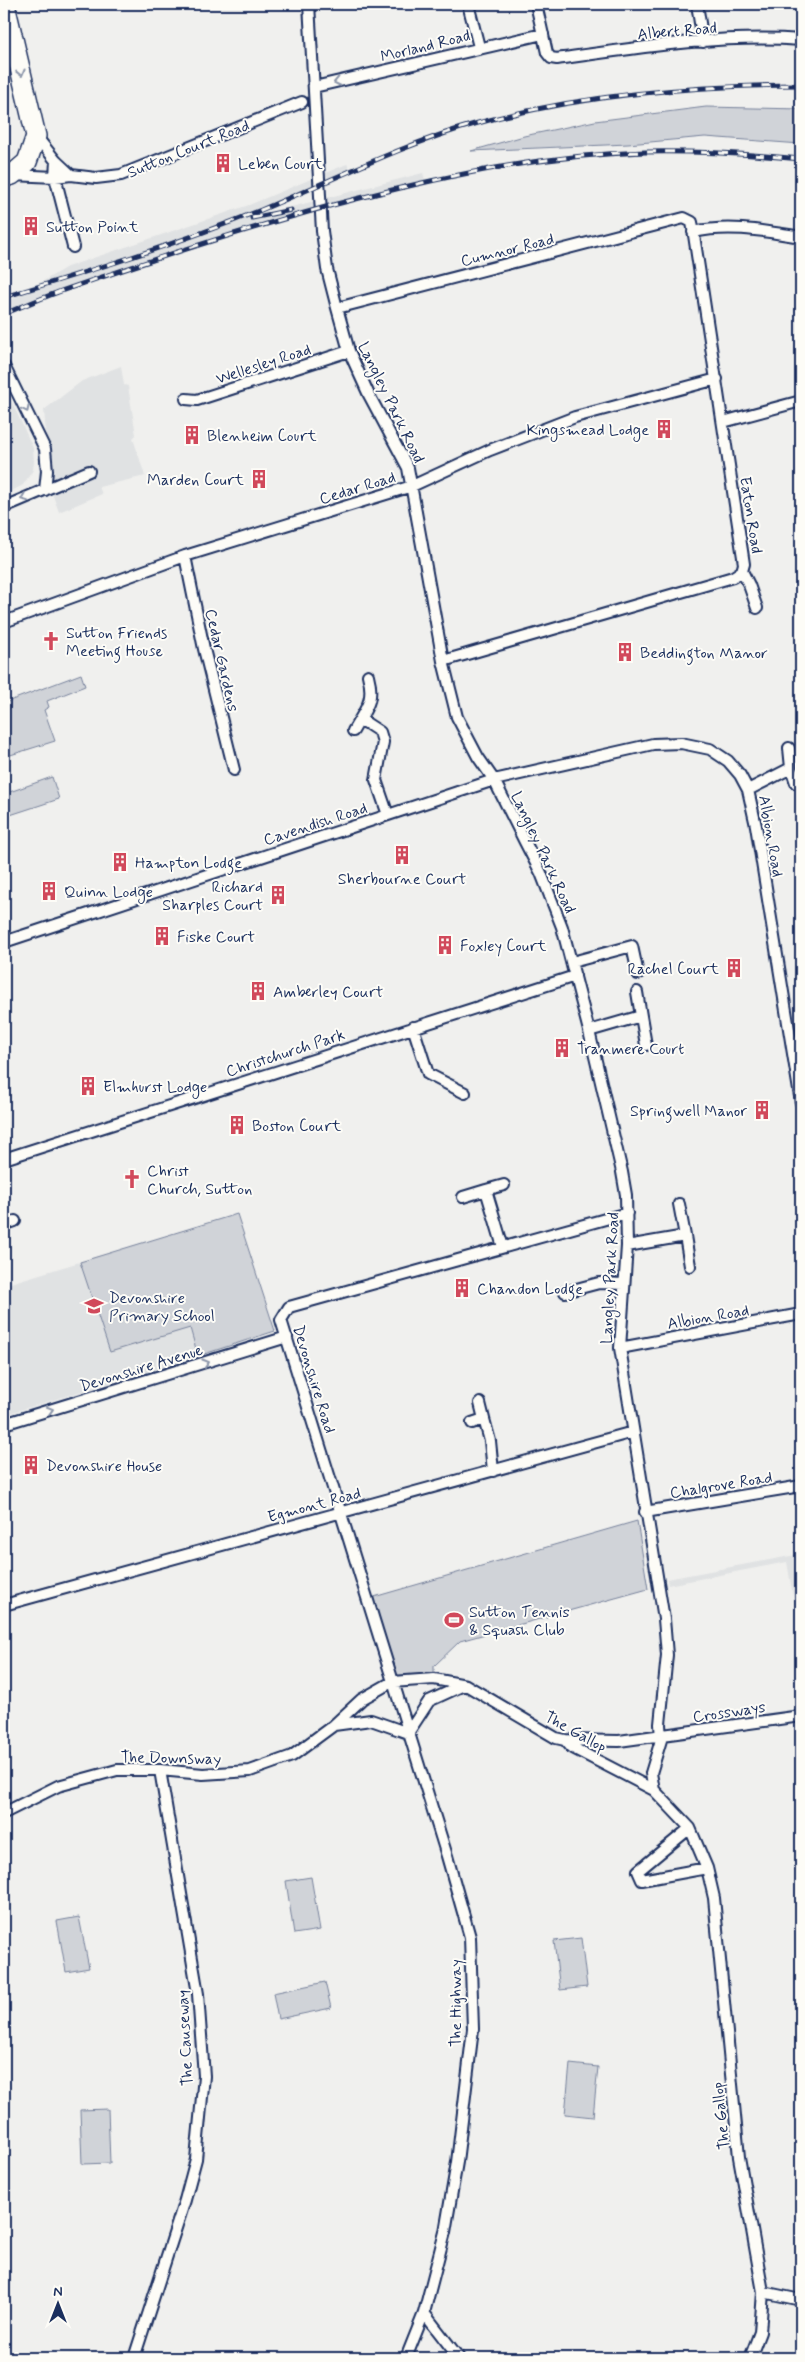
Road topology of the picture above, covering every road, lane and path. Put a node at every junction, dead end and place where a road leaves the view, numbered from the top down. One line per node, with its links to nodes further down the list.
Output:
1 (310, 4): 10 (street, Langley Park Road)
2 (468, 4): 9 (street)
3 (536, 4): 6 (street)
4 (696, 4): 8 (street)
5 (5, 7): 12 (highway, one-way to 12)
6 (543, 34): 8 (street, Albert Road); 9 (street, Morland Road)
7 (801, 40): 8 (street, Albert Road)
8 (703, 42)
9 (479, 47): 10 (street, Morland Road, one-way to 10)
10 (314, 87): 21 (street, Langley Park Road)
11 (302, 102): 14 (street, Sutton Court Road)
12 (36, 136): 13 (street); 15 (highway)
13 (56, 161): 14 (street); 16 (street)
14 (71, 175): 16 (street, Sutton Court Road)
15 (8, 176): 16 (street, Sutton Court Road)
16 (55, 177): 20 (street)
17 (684, 218): 18 (street, Eaton Road); 21 (street, Cumnor Road)
18 (693, 232): 19 (street); 24 (street, Eaton Road)
19 (801, 237)
20 (73, 247)
21 (337, 308): 22 (street, Langley Park Road)
22 (350, 351): 25 (street, Wellesley Road); 29 (street, Langley Park Road)
23 (4, 366): 30 (street, one-way to 30)
24 (717, 379): 27 (street, Eaton Road); 29 (street, Cedar Road)
25 (186, 399)
26 (801, 400): 27 (street)
27 (723, 422): 33 (street, Eaton Road)
28 (89, 471): 30 (street)
29 (412, 486): 32 (street, Cedar Road); 36 (street, Langley Park Road)
30 (45, 490): 31 (street, one-way to 31)
31 (4, 507)
32 (185, 556): 35 (street, Cedar Road); 42 (street, Cedar Gardens)
33 (742, 571): 34 (street); 36 (street, Eaton Road)
34 (757, 608)
35 (4, 622)
36 (443, 661): 43 (street, Langley Park Road)
37 (368, 675): 38 (street)
38 (360, 720): 39 (street); 46 (street)
39 (353, 730)
40 (789, 748): 41 (street)
41 (790, 768): 44 (street); 45 (street)
42 (234, 770)
43 (494, 780): 45 (street, Albion Road); 46 (street, Cavendish Road); 50 (street, Langley Park Road)
44 (796, 782)
45 (748, 790): 59 (street, Albion Road)
46 (388, 815): 48 (street, Cavendish Road)
47 (630, 935): 49 (street)
48 (4, 942)
49 (632, 946): 50 (street); 51 (street)
50 (572, 962): 52 (street, Langley Park Road)
51 (638, 974)
52 (575, 976): 55 (street, Christchurch Park); 56 (street, Langley Park Road)
53 (638, 992): 54 (street)
54 (641, 1016): 56 (street); 57 (street)
55 (413, 1027): 58 (street); 60 (street, Christchurch Park)
56 (589, 1031): 65 (street, Langley Park Road)
57 (646, 1045)
58 (465, 1093)
59 (801, 1103)
60 (4, 1159)
61 (504, 1185): 62 (street)
62 (486, 1190): 63 (street); 70 (street)
63 (463, 1197)
64 (679, 1204): 68 (street)
65 (627, 1213): 69 (street, Langley Park Road); 70 (street, Devonshire Road)
66 (15, 1221): 67 (street)
67 (4, 1230)
68 (685, 1236): 69 (street); 71 (street)
69 (627, 1246): 72 (street, Langley Park Road)
70 (502, 1247): 75 (street, Devonshire Road)
71 (690, 1266)
72 (624, 1284): 73 (street); 76 (street, Langley Park Road)
73 (565, 1292)
74 (801, 1314): 76 (street, Albion Road)
75 (287, 1337): 80 (street, Devonshire Avenue, one-way to 75); 85 (street, Devonshire Road)
76 (620, 1348): 81 (street, Langley Park Road)
77 (480, 1403): 78 (street)
78 (484, 1419): 79 (street); 82 (street)
79 (472, 1423)
80 (4, 1424)
81 (633, 1432): 82 (street, Egmont Road); 84 (street, Langley Park Road)
82 (493, 1471): 85 (street, Egmont Road)
83 (801, 1486): 84 (street, Chalgrove Road)
84 (645, 1512): 92 (street, Langley Park Road)
85 (340, 1513): 86 (street, Egmont Road); 87 (street, Devonshire Road)
86 (4, 1605)
87 (392, 1682): 88 (street, The Gallop); 90 (street, The Downsway); 91 (street, The Highway)
88 (466, 1685): 91 (street); 93 (street, The Gallop)
89 (801, 1716): 92 (street, Crossways)
90 (334, 1725): 91 (street, The Downsway); 94 (street, The Downsway)
91 (408, 1733): 101 (street, The Highway)
92 (660, 1734): 93 (street, Crossways); 95 (street)
93 (565, 1740): 95 (street, The Gallop)
94 (160, 1770): 96 (street, The Downsway); 102 (street, The Causeway)
95 (654, 1790): 97 (street, The Gallop)
96 (4, 1813)
97 (690, 1828): 98 (street, The Gallop); 98 (street)
98 (707, 1868): 99 (street, The Gallop)
99 (763, 2292): 100 (street); 105 (street, The Gallop)
100 (801, 2300)
101 (424, 2313): 103 (street, The Highway); 104 (street)
102 (134, 2358)
103 (406, 2358)
104 (458, 2358)
105 (750, 2358)

